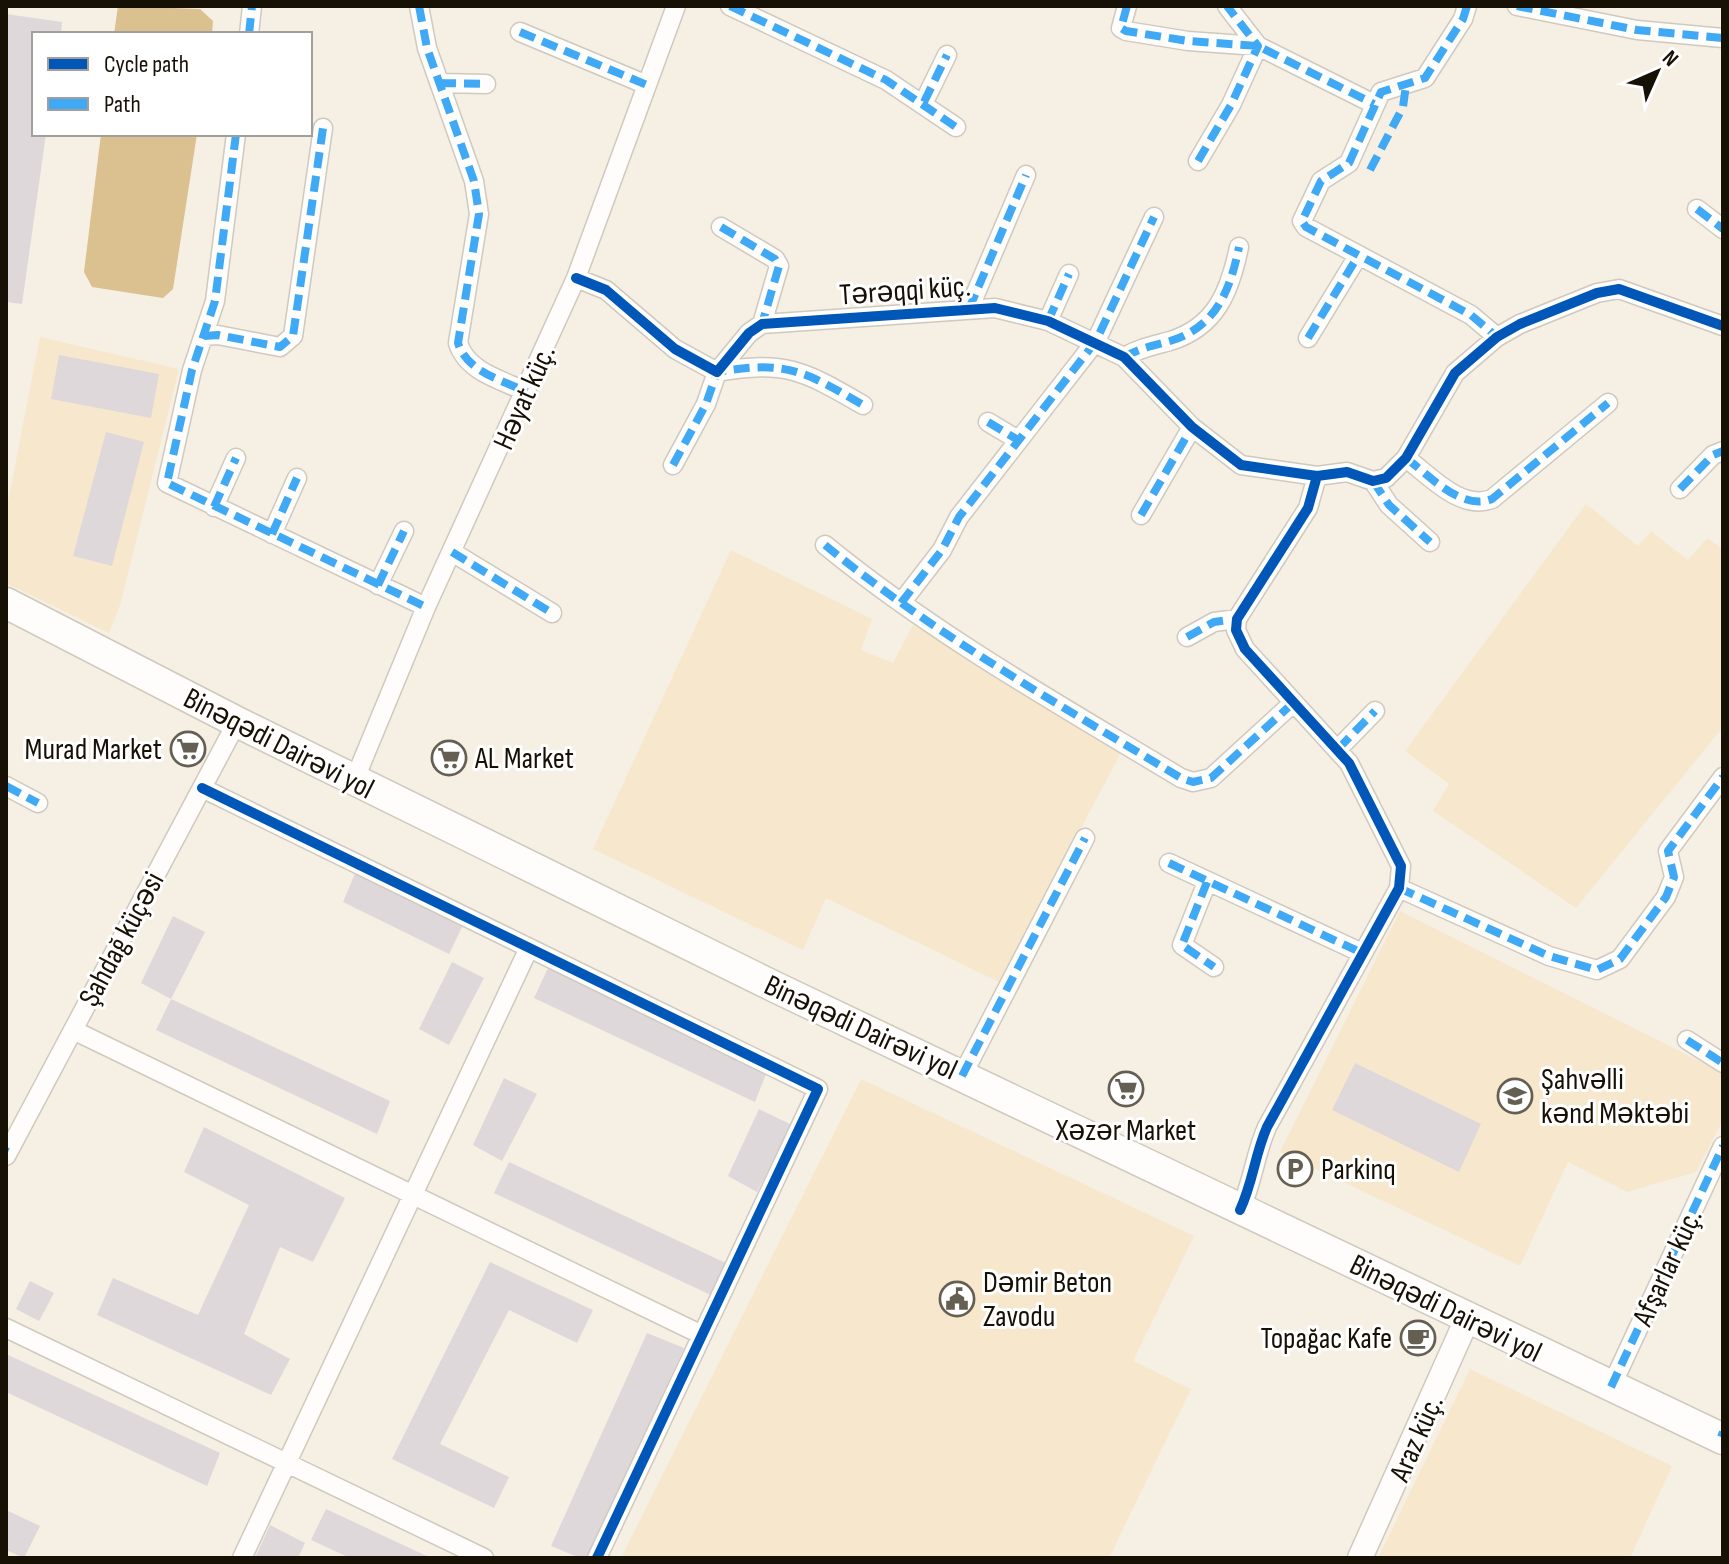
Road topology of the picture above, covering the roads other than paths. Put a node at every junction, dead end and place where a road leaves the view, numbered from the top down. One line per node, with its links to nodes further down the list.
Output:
1 (252, 6): 10 (street)
2 (419, 6): 15 (street)
3 (676, 6): 17 (street, Həyat küç.)
4 (730, 6): 18 (street)
5 (1127, 6): 13 (street)
6 (1227, 6): 13 (street)
7 (1467, 6): 19 (street)
8 (1517, 6): 9 (street)
9 (1579, 12): 12 (street)
10 (249, 32)
11 (520, 32): 17 (street)
12 (1723, 38)
13 (1258, 46): 19 (street); 23 (street)
14 (947, 55): 18 (street)
15 (440, 83): 16 (street); 43 (street)
16 (486, 84)
17 (647, 85): 32 (street, Həyat küç.)
18 (924, 102): 20 (street)
19 (1374, 104): 30 (street)
20 (956, 127)
21 (323, 128): 37 (street)
22 (236, 136): 37 (street)
23 (1198, 161)
24 (1026, 175): 33 (street)
25 (1697, 209): 28 (street)
26 (1154, 217): 40 (street)
27 (721, 227): 35 (street)
28 (1723, 229)
29 (1239, 247): 41 (street)
30 (1358, 256): 38 (street); 39 (street)
31 (1069, 274): 34 (street)
32 (576, 278): 42 (street); 43 (street, Həyat küç.)
33 (969, 309): 34 (street, Tərəqqi küç.); 35 (street, Tərəqqi küç.)
34 (1048, 321): 40 (street, Tərəqqi küç.)
35 (762, 324): 42 (street)
36 (1723, 326): 38 (street)
37 (204, 336): 57 (street)
38 (1497, 337): 51 (street)
39 (1308, 338)
40 (1096, 341): 41 (street, Tərəqqi küç.); 48 (street)
41 (1124, 357): 47 (street, Tərəqqi küç.)
42 (717, 372): 45 (street); 52 (street)
43 (527, 392): 63 (street, Həyat küç.)
44 (1608, 403): 51 (street)
45 (863, 405)
46 (988, 422): 48 (street)
47 (1192, 427): 53 (street, Tərəqqi küç.); 58 (street)
48 (1018, 440): 66 (street)
49 (1723, 451): 56 (street)
50 (236, 458): 57 (street)
51 (1406, 458): 55 (street)
52 (673, 465)
53 (1317, 476): 55 (street, Tərəqqi küç.); 69 (street)
54 (297, 478): 60 (street)
55 (1373, 481): 61 (street)
56 (1680, 489)
57 (214, 507): 60 (street)
58 (1141, 515)
59 (404, 531): 64 (street)
60 (272, 534): 64 (street)
61 (1430, 542)
62 (825, 545): 66 (street)
63 (452, 552): 67 (street, Həyat küç.); 68 (street)
64 (378, 585): 67 (street)
65 (6, 603): 73 (main road, Binəqədi Dairəvi yol)
66 (901, 603): 71 (street)
67 (426, 607): 76 (street, Həyat küç.)
68 (552, 613)
69 (1237, 619): 70 (street); 71 (street)
70 (1187, 637)
71 (1293, 703): 74 (street)
72 (1375, 711): 74 (street)
73 (237, 722): 76 (main road, Binəqədi Dairəvi yol); 78 (street, Şahdağ küçəsi)
74 (1338, 749): 83 (street)
75 (1723, 777): 83 (street)
76 (354, 781): 90 (main road, Binəqədi Dairəvi yol)
77 (6, 786): 79 (street)
78 (202, 788): 84 (street); 87 (street, Şahdağ küçəsi)
79 (38, 803)
80 (1085, 838): 90 (street)
81 (1169, 863): 82 (street)
82 (1207, 882): 85 (street); 86 (street)
83 (1399, 888): 85 (street)
84 (528, 950): 93 (street); 97 (street)
85 (1362, 953): 94 (street)
86 (1214, 967)
87 (73, 1030): 92 (street, Şahdağ küçəsi); 93 (street)
88 (1687, 1040): 89 (street)
89 (1723, 1063)
90 (962, 1076): 94 (main road, Binəqədi Dairəvi yol)
91 (1723, 1146): 98 (street, Afşarlar küç.)
92 (7, 1153)
93 (412, 1196): 97 (street); 100 (street)
94 (1240, 1210): 95 (main road, Binəqədi Dairəvi yol)
95 (1468, 1317): 98 (main road, Binəqədi Dairəvi yol); 104 (street, Araz küç.)
96 (6, 1328): 100 (street)
97 (702, 1335): 103 (street)
98 (1611, 1387): 99 (main road, Binəqədi Dairəvi yol)
99 (1722, 1436)
100 (288, 1463): 101 (street); 102 (street)
101 (242, 1558)
102 (484, 1558)
103 (597, 1558)
104 (1360, 1558)

